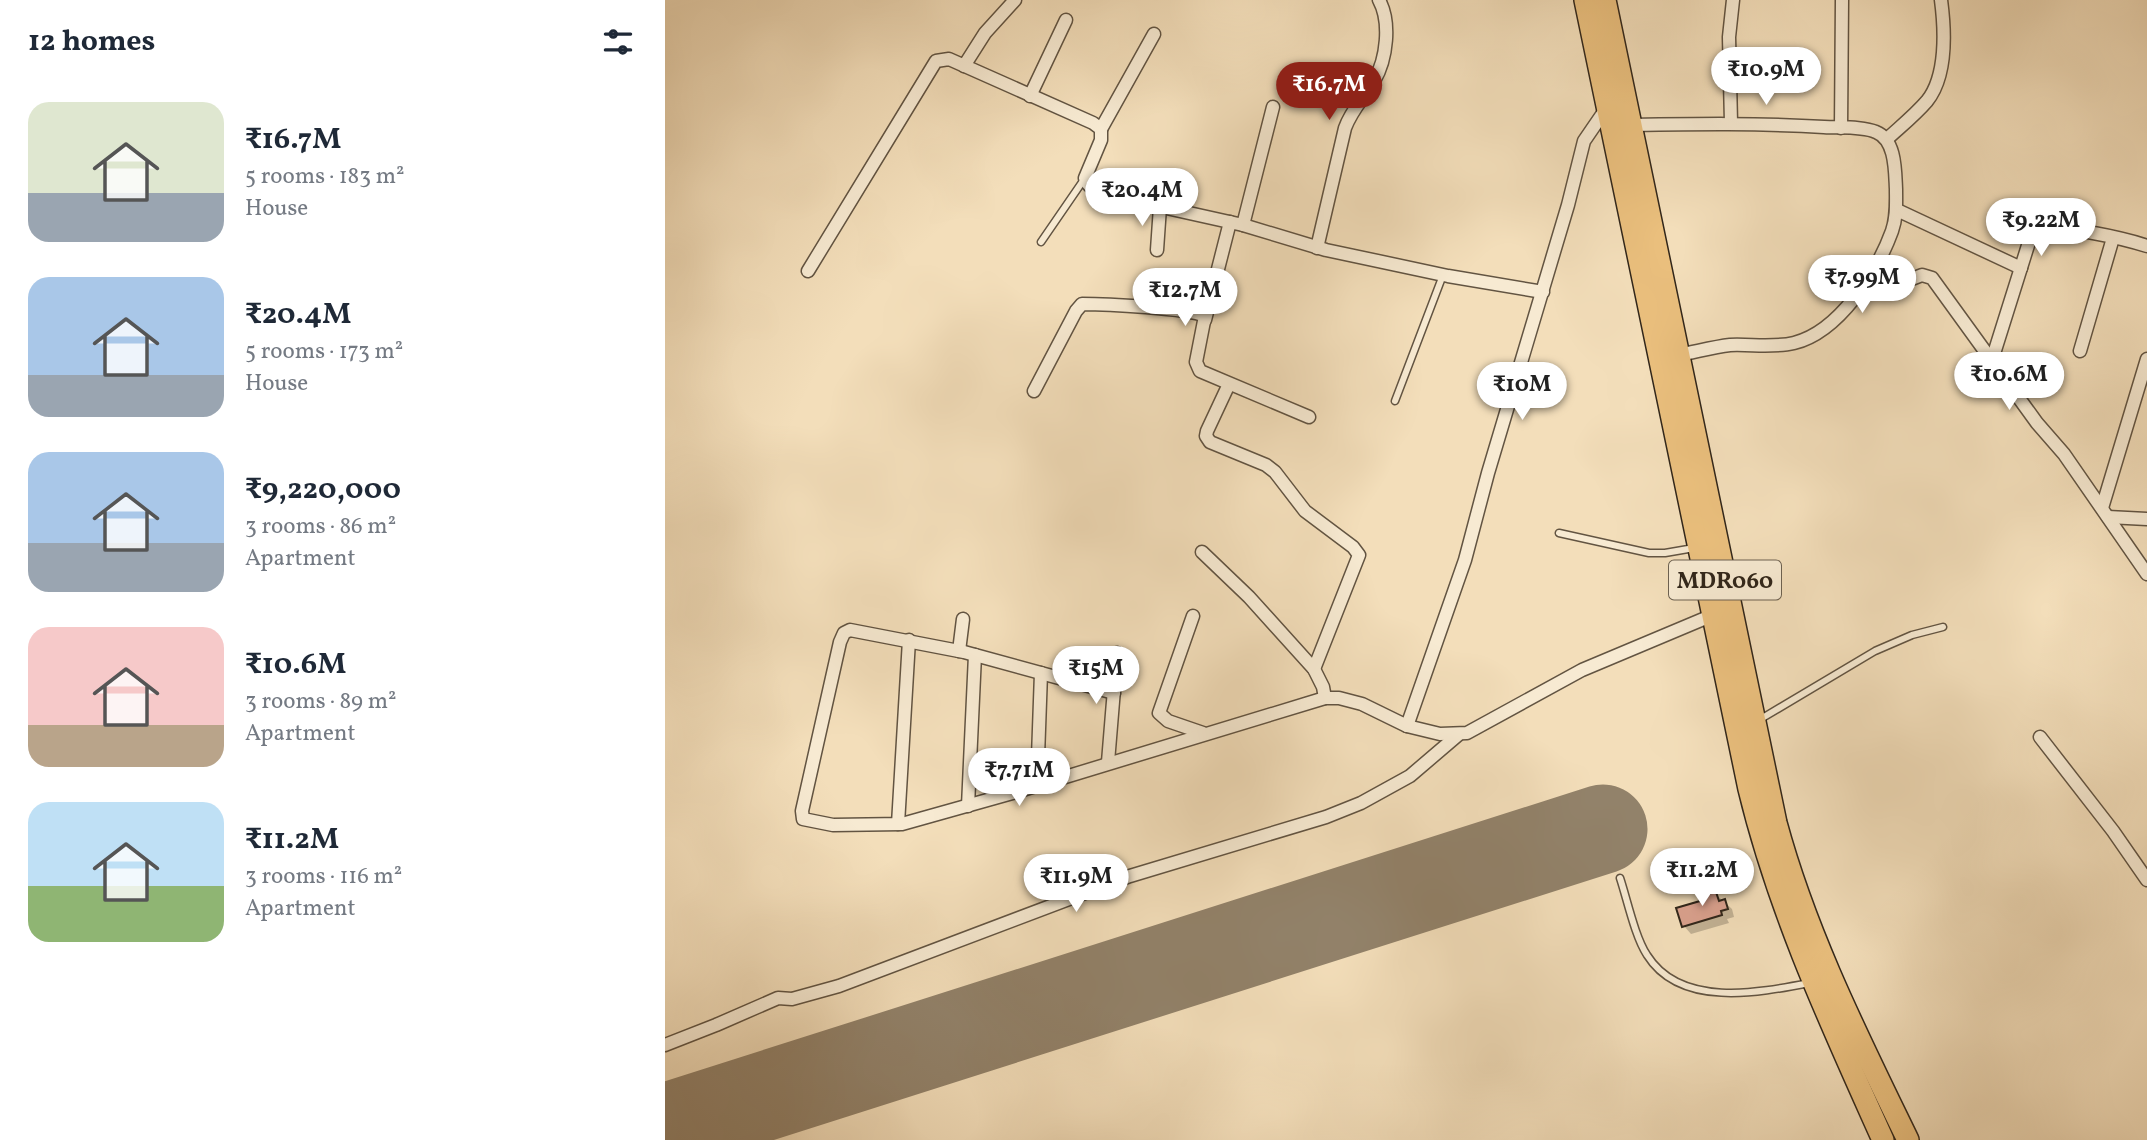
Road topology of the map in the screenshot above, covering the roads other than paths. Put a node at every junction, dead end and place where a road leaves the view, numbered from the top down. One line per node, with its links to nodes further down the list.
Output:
1 (1015, 0): 10 (street)
2 (1379, 0): 27 (street)
3 (1585, 0): 12 (main road, MDR060)
4 (1605, 0): 15 (main road, MDR060)
5 (1733, 0): 14 (street)
6 (1842, 0): 16 (street)
7 (1941, 0): 18 (street)
8 (1066, 20): 11 (street)
9 (1154, 34): 17 (street)
10 (964, 66): 11 (street); 30 (street)
11 (1030, 96): 17 (street)
12 (1608, 106): 33 (street); 46 (main road, MDR060)
13 (1273, 107): 23 (street)
14 (1731, 123): 15 (street); 16 (street)
15 (1632, 125): 36 (main road, MDR060)
16 (1841, 128): 18 (street)
17 (1101, 129): 19 (street)
18 (1887, 139): 21 (street)
19 (1085, 178): 20 (street); 25 (lane)
20 (1160, 207): 22 (street); 28 (street)
21 (1897, 210): 29 (street); 32 (street)
22 (1230, 222): 23 (street); 34 (street)
23 (1243, 225): 27 (street)
24 (2113, 238): 26 (street); 29 (street); 35 (street)
25 (1041, 242)
26 (2147, 246)
27 (1317, 248): 31 (street)
28 (1157, 250)
29 (2021, 268): 38 (street)
30 (808, 271)
31 (1443, 275): 33 (street); 41 (lane)
32 (1863, 289): 36 (street); 38 (street)
33 (1543, 292): 62 (street)
34 (1205, 320): 39 (street); 40 (street)
35 (2080, 351)
36 (1678, 355): 61 (main road, MDR060)
37 (2147, 359): 43 (street)
38 (1992, 360): 43 (street)
39 (1229, 384): 42 (street); 57 (street)
40 (1034, 391)
41 (1395, 401)
42 (1309, 417)
43 (2105, 512): 44 (street); 48 (street)
44 (2147, 519)
45 (1559, 533): 46 (lane)
46 (1699, 547): 49 (main road, MDR060)
47 (1202, 552): 57 (street)
48 (2147, 574)
49 (1713, 615): 61 (main road, MDR060); 64 (street)
50 (1193, 617): 63 (street)
51 (963, 619): 54 (street)
52 (1943, 627): 61 (lane)
53 (909, 640): 54 (street); 69 (street); 69 (street)
54 (959, 651): 56 (street)
55 (1117, 653): 59 (street)
56 (975, 655): 58 (street); 68 (street)
57 (1314, 668): 60 (street)
58 (1041, 673): 59 (street); 67 (street)
59 (1114, 693): 66 (street)
60 (1325, 698): 62 (street); 63 (street)
61 (1746, 724): 72 (main road, MDR060)
62 (1407, 726): 64 (street)
63 (1203, 733): 66 (street)
64 (1458, 734): 73 (street)
65 (2040, 737): 71 (street)
66 (1108, 762): 67 (street)
67 (1037, 785): 68 (street)
68 (968, 806): 69 (street)
69 (898, 824)
70 (1620, 878): 72 (lane)
71 (2147, 880)
72 (1822, 979): 74 (main road, MDR060); 75 (main road, MDR060)
73 (665, 1045)
74 (1883, 1140)
75 (1908, 1140)

